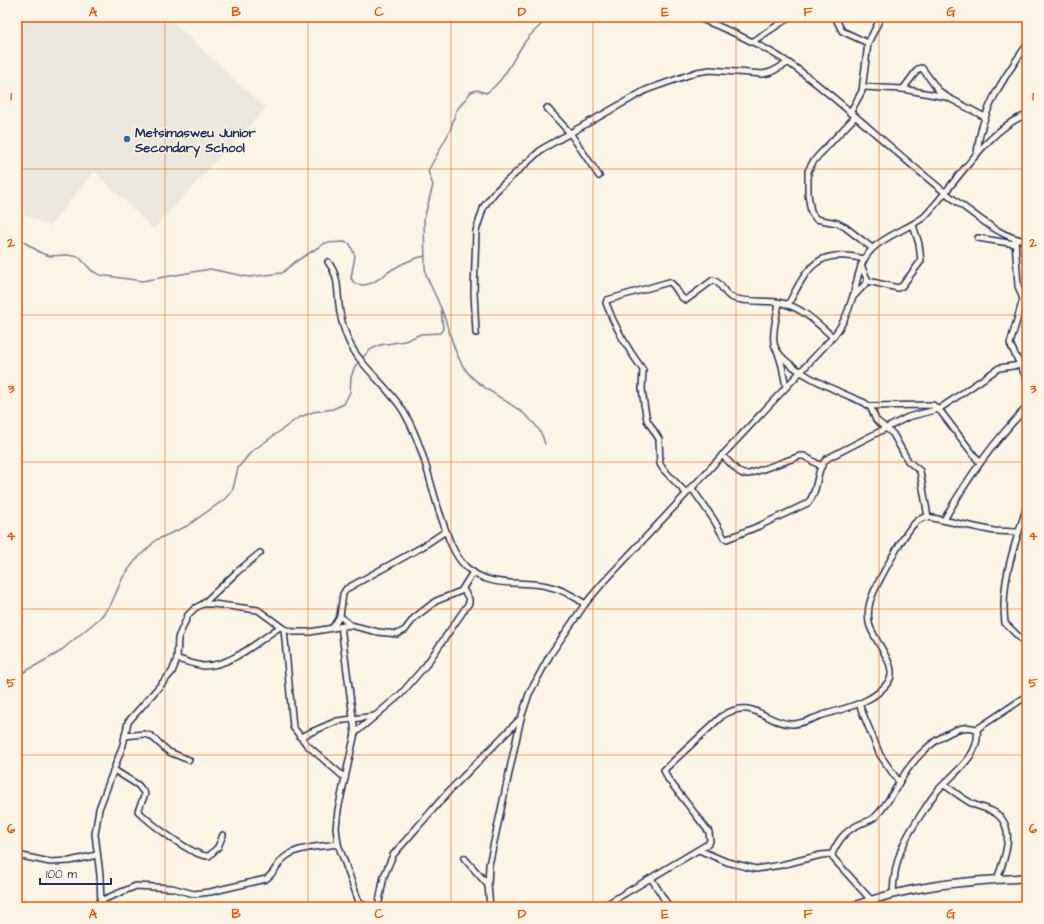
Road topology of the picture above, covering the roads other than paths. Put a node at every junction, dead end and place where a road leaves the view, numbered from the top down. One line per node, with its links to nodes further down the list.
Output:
1 (696, 17): 5 (street)
2 (790, 17): 5 (street)
3 (835, 17): 6 (street)
4 (881, 17): 6 (street)
5 (752, 42): 8 (street)
6 (868, 43): 9 (street)
7 (1027, 45): 16 (street)
8 (788, 63): 13 (street); 17 (street)
9 (863, 87): 10 (street); 13 (street)
10 (903, 89): 11 (street); 11 (street)
11 (947, 97): 16 (street)
12 (547, 108): 17 (street)
13 (850, 113): 15 (street)
14 (1027, 115): 18 (street)
15 (855, 117): 20 (street); 25 (street)
16 (985, 117): 18 (street)
17 (570, 134): 19 (street); 33 (street)
18 (977, 154): 20 (street)
19 (599, 176)
20 (946, 193): 21 (street); 24 (street)
21 (913, 225): 25 (street); 29 (street)
22 (978, 238): 24 (street)
23 (1027, 241): 24 (street)
24 (1015, 242): 36 (street)
25 (872, 248): 26 (street)
26 (864, 259): 28 (street); 32 (street)
27 (328, 262): 52 (street)
28 (861, 265): 29 (street); 30 (street)
29 (868, 281): 30 (street)
30 (853, 297): 34 (street)
31 (778, 303): 32 (street); 35 (street); 48 (street)
32 (788, 305): 34 (street)
33 (476, 333)
34 (833, 337): 37 (street)
35 (777, 350): 37 (street); 39 (street)
36 (1020, 365): 38 (street); 42 (street)
37 (800, 372): 39 (street); 40 (street)
38 (1027, 379)
39 (786, 387): 44 (street)
40 (869, 406): 42 (street); 43 (street)
41 (1027, 407): 45 (street)
42 (939, 410): 43 (street); 45 (street)
43 (887, 428): 46 (street); 50 (street)
44 (722, 455): 46 (street); 47 (street)
45 (980, 464): 51 (street)
46 (821, 466): 47 (street)
47 (691, 487): 48 (street)
48 (686, 493): 58 (street)
49 (1027, 506): 53 (street)
50 (928, 517): 51 (street); 67 (street)
51 (944, 520): 53 (street)
52 (446, 531): 55 (street); 59 (street)
53 (1019, 532): 64 (street)
54 (260, 553): 57 (street)
55 (473, 572): 56 (street); 58 (street)
56 (463, 589): 60 (street); 68 (street)
57 (203, 604): 63 (street); 65 (street)
58 (585, 604): 70 (street)
59 (340, 616): 60 (street); 62 (street)
60 (350, 625): 61 (street)
61 (341, 626): 62 (street); 69 (street)
62 (333, 627): 63 (street)
63 (282, 628): 65 (street); 74 (street)
64 (1027, 645)
65 (177, 659): 73 (street)
66 (1027, 696): 71 (street)
67 (859, 704): 78 (street); 82 (street)
68 (377, 716): 69 (street); 72 (street)
69 (352, 718): 72 (street); 74 (street)
70 (521, 718): 90 (street); 96 (street)
71 (977, 729): 78 (street); 79 (street)
72 (355, 734): 77 (street)
73 (125, 736): 75 (street); 76 (street)
74 (300, 736): 77 (street)
75 (189, 760)
76 (114, 770): 80 (street); 85 (street)
77 (345, 778): 81 (street)
78 (899, 782): 83 (street)
79 (944, 785): 89 (street); 91 (street)
80 (223, 835)
81 (338, 844): 93 (street); 94 (street)
82 (699, 850): 83 (street); 87 (street)
83 (832, 854): 92 (street)
84 (17, 855): 85 (street)
85 (97, 855): 93 (street)
86 (464, 858): 90 (street)
87 (651, 878): 98 (street); 99 (street)
88 (1027, 878): 89 (main road)
89 (997, 879): 91 (main road)
90 (488, 885): 97 (street)
91 (893, 894): 92 (main road)
92 (871, 900): 100 (main road)
93 (101, 904)
94 (359, 906): 95 (street)
95 (367, 907)
96 (378, 907)
97 (490, 907)
98 (602, 907)
99 (669, 907)
100 (851, 907)

